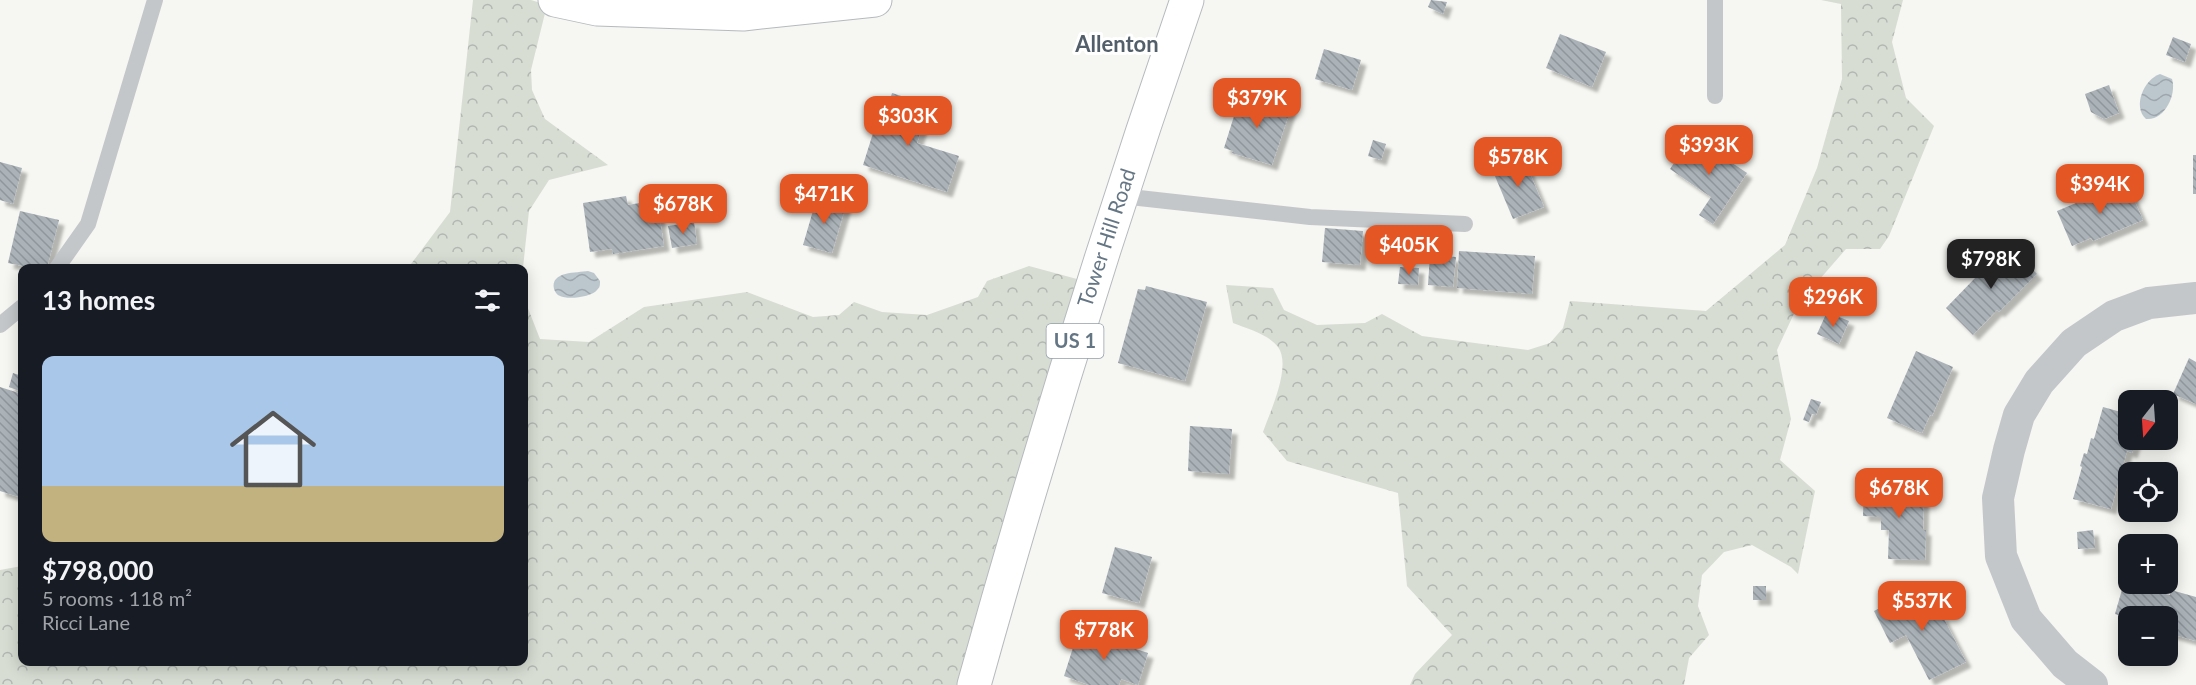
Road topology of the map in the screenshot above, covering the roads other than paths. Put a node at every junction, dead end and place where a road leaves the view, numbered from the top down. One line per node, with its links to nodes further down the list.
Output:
1 (155, 0): 9 (lane)
2 (555, 0): 3 (main road)
3 (875, 0)
4 (1187, 0): 7 (main road, Tower Hill Road / US 1)
5 (1715, 0): 6 (lane)
6 (1715, 96)
7 (1121, 196): 8 (lane); 13 (main road, Tower Hill Road / US 1)
8 (1465, 224)
9 (60, 264)
10 (2196, 298): 14 (street)
11 (18, 310): 12 (lane)
12 (0, 325)
13 (974, 685)
14 (2092, 685)

